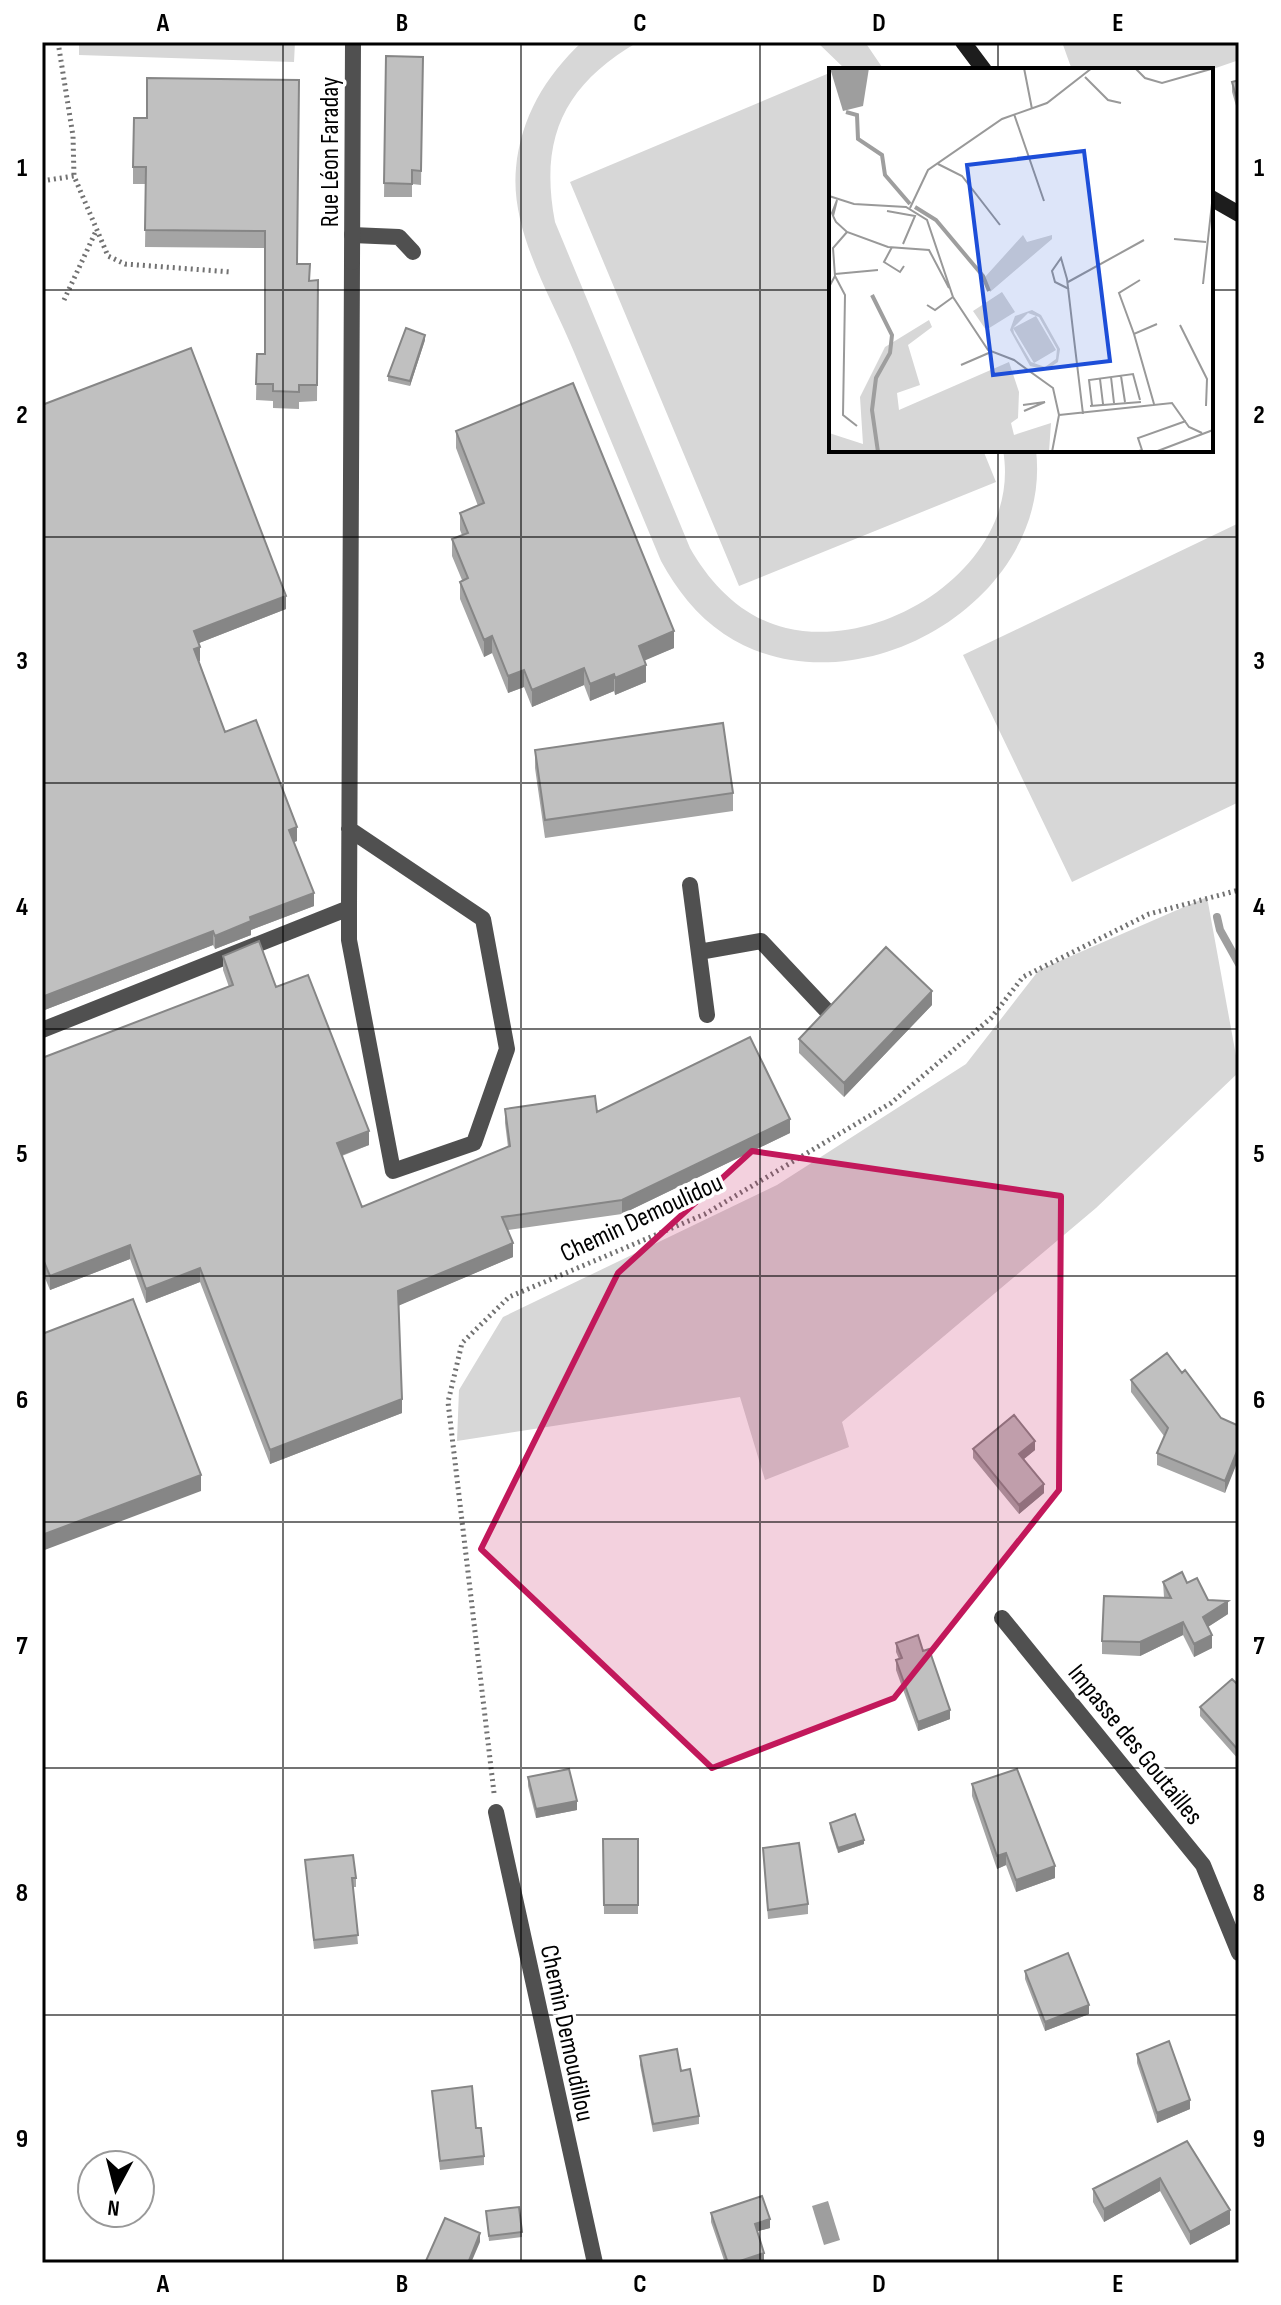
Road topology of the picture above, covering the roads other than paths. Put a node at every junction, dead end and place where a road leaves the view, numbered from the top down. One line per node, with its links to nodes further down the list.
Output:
1 (353, 42): 6 (street, Rue Léon Faraday)
2 (963, 42): 3 (street)
3 (982, 68)
4 (1213, 199): 5 (street)
5 (1239, 214)
6 (352, 235): 7 (street); 8 (street, Rue Léon Faraday)
7 (413, 252)
8 (349, 829): 10 (street, Rue Léon Faraday); 10 (street, Rue Léon Faraday)
9 (690, 885): 11 (street)
10 (349, 908): 14 (street)
11 (699, 952): 12 (street); 13 (street)
12 (826, 1010)
13 (707, 1015)
14 (42, 1030)
15 (1002, 1618): 17 (street, Impasse des Goutailles)
16 (496, 1812): 18 (street, Chemin Demoudillou)
17 (1239, 1953)
18 (595, 2263)

